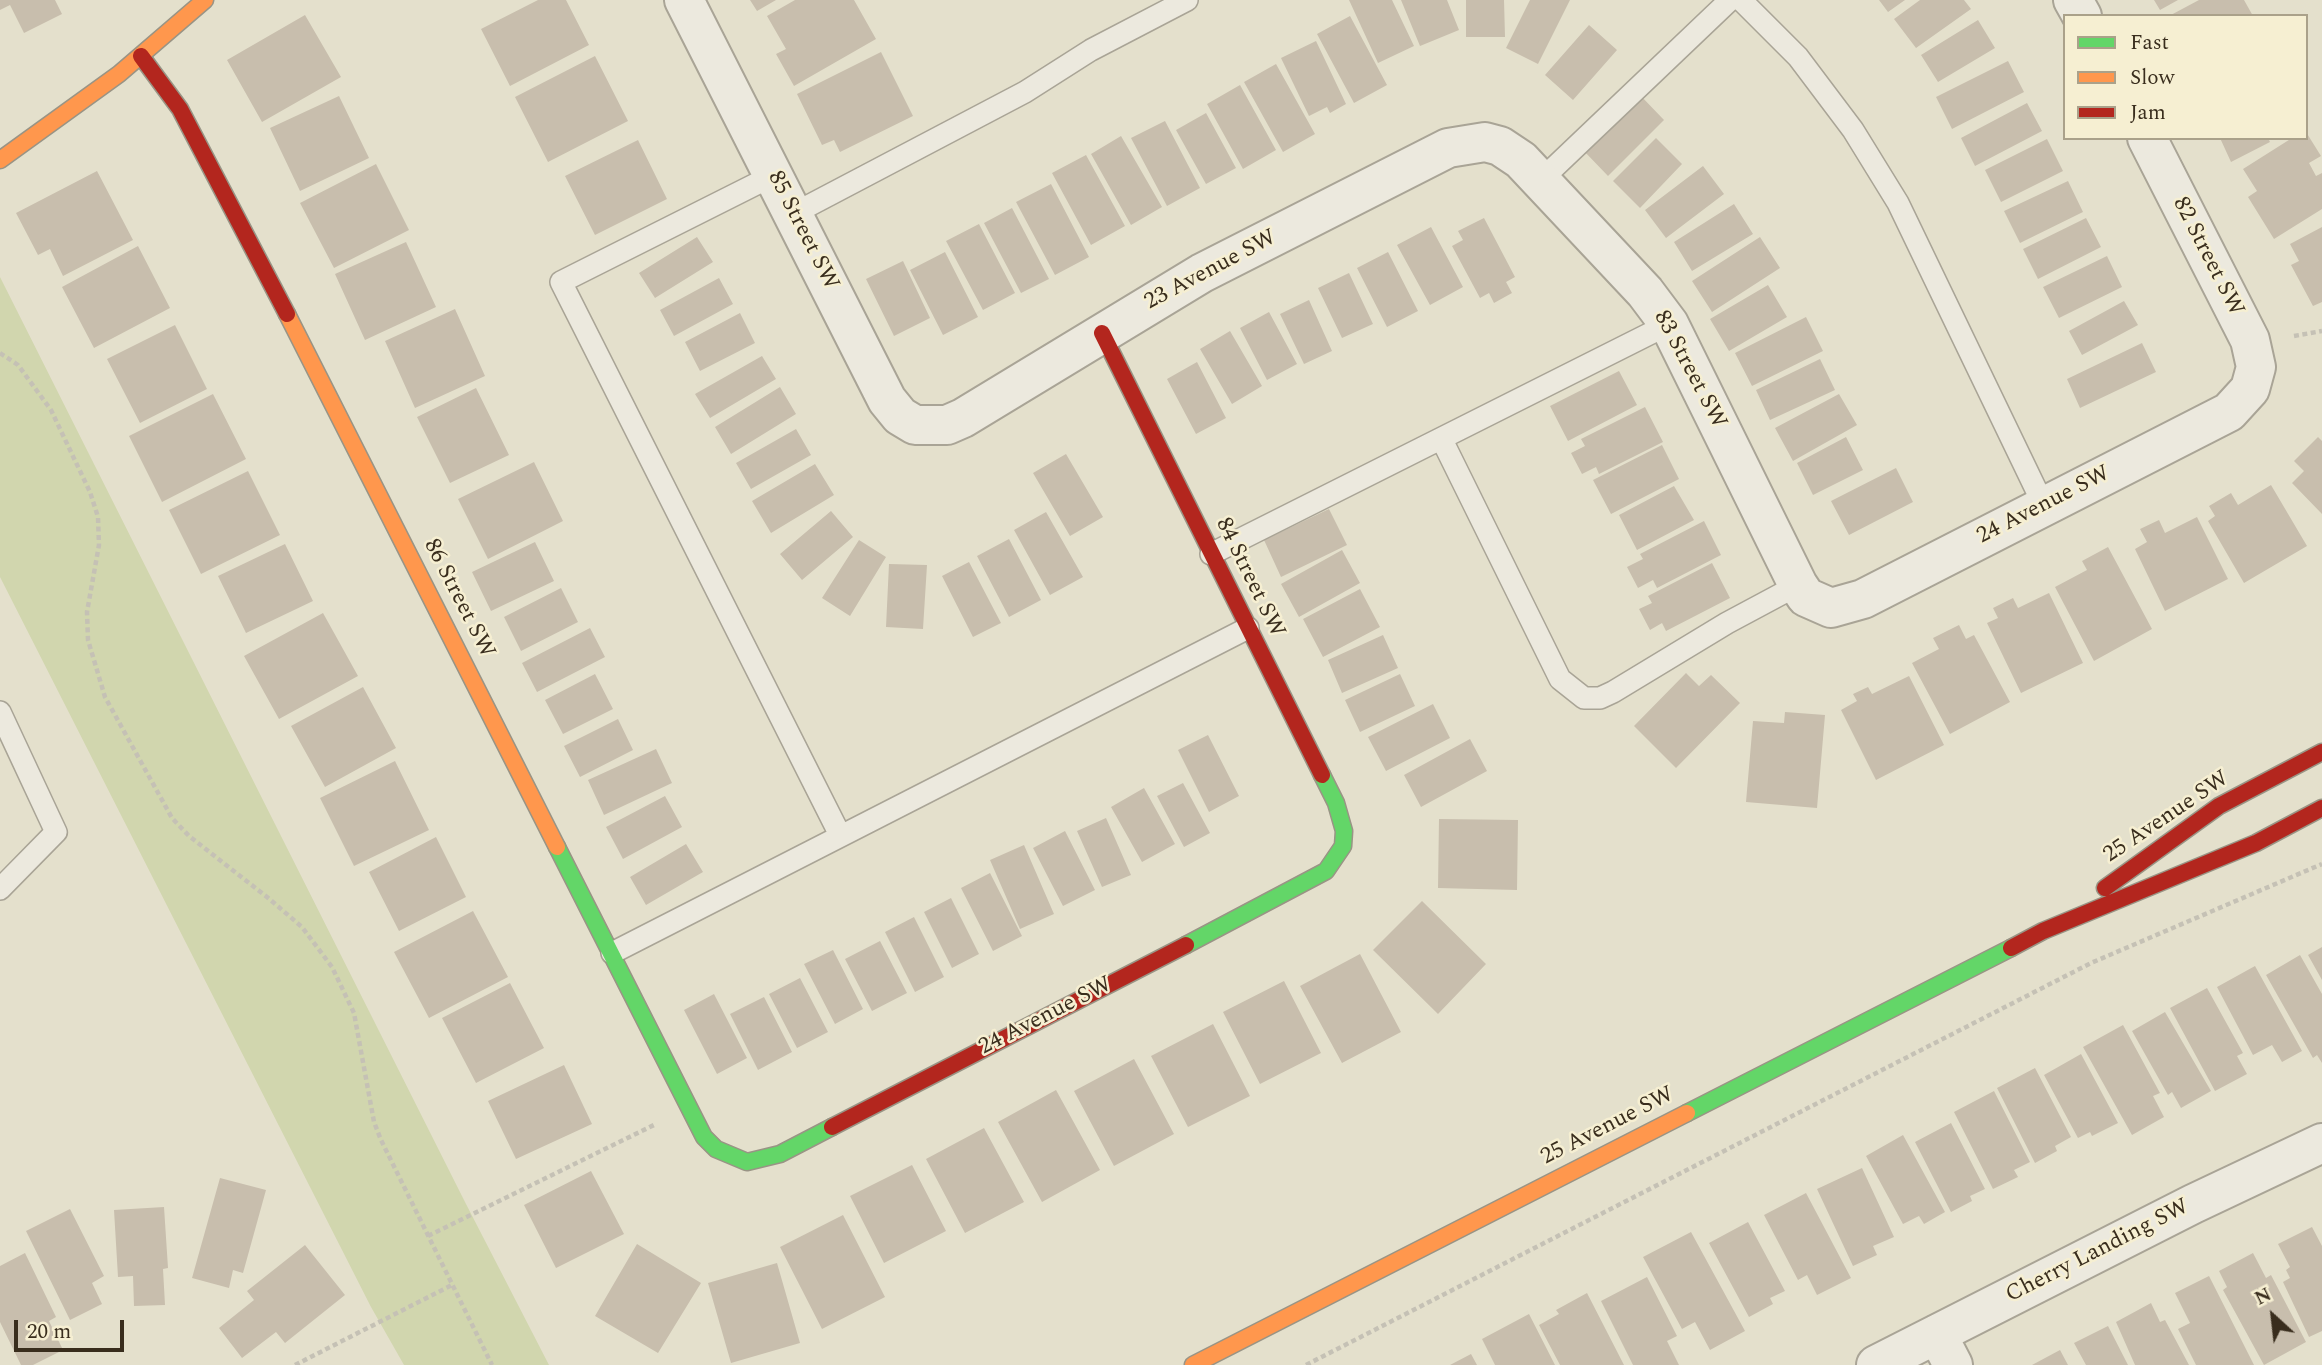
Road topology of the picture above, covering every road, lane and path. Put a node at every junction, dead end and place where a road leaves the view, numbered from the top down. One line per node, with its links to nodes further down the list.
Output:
1 (205, 0): 6 (street)
2 (684, 0): 10 (street, 85 Street SW)
3 (1187, 0): 12 (lane)
4 (1730, 0): 11 (lane)
5 (1741, 0): 21 (lane)
6 (141, 56): 9 (street); 33 (street, 86 Street SW)
7 (2148, 140): 18 (street, 82 Street SW)
8 (1485, 142): 11 (street, 83 Street SW); 15 (street, 23 Avenue SW)
9 (0, 160)
10 (774, 175): 12 (street, 85 Street SW); 28 (lane)
11 (1541, 180): 13 (street, 83 Street SW)
12 (793, 214): 19 (street, 85 Street SW)
13 (1669, 324): 20 (lane); 23 (street, 83 Street SW)
14 (2322, 331): 16 (path)
15 (1102, 333): 19 (street, 23 Avenue SW); 22 (street, 84 Street SW)
16 (2294, 336)
17 (0, 353): 37 (path)
18 (2255, 379): 21 (street, 24 Avenue SW)
19 (947, 425)
20 (1442, 440): 22 (lane); 23 (lane)
21 (2044, 506): 23 (street, 24 Avenue SW)
22 (1211, 554): 24 (street, 84 Street SW)
23 (1808, 595)
24 (1248, 628): 28 (lane); 29 (street, 84 Street SW)
25 (0, 712): 31 (lane)
26 (2322, 752): 32 (street, 25 Avenue SW)
27 (2322, 808): 32 (street, 25 Avenue SW)
28 (840, 835): 33 (lane)
29 (1343, 846): 36 (street, 24 Avenue SW)
30 (2322, 864): 43 (path)
31 (0, 889)
32 (2043, 931): 42 (street, 25 Avenue SW)
33 (612, 953): 36 (street, 86 Street SW)
34 (663, 1120): 37 (path)
35 (2322, 1143): 39 (street, Cherry Landing SW)
36 (734, 1159)
37 (428, 1236): 38 (path)
38 (452, 1285): 40 (path); 41 (path)
39 (1945, 1350): 44 (street, Cherry Landing SW)
40 (295, 1365)
41 (492, 1365)
42 (1193, 1365)
43 (1306, 1365)
44 (1876, 1365)

